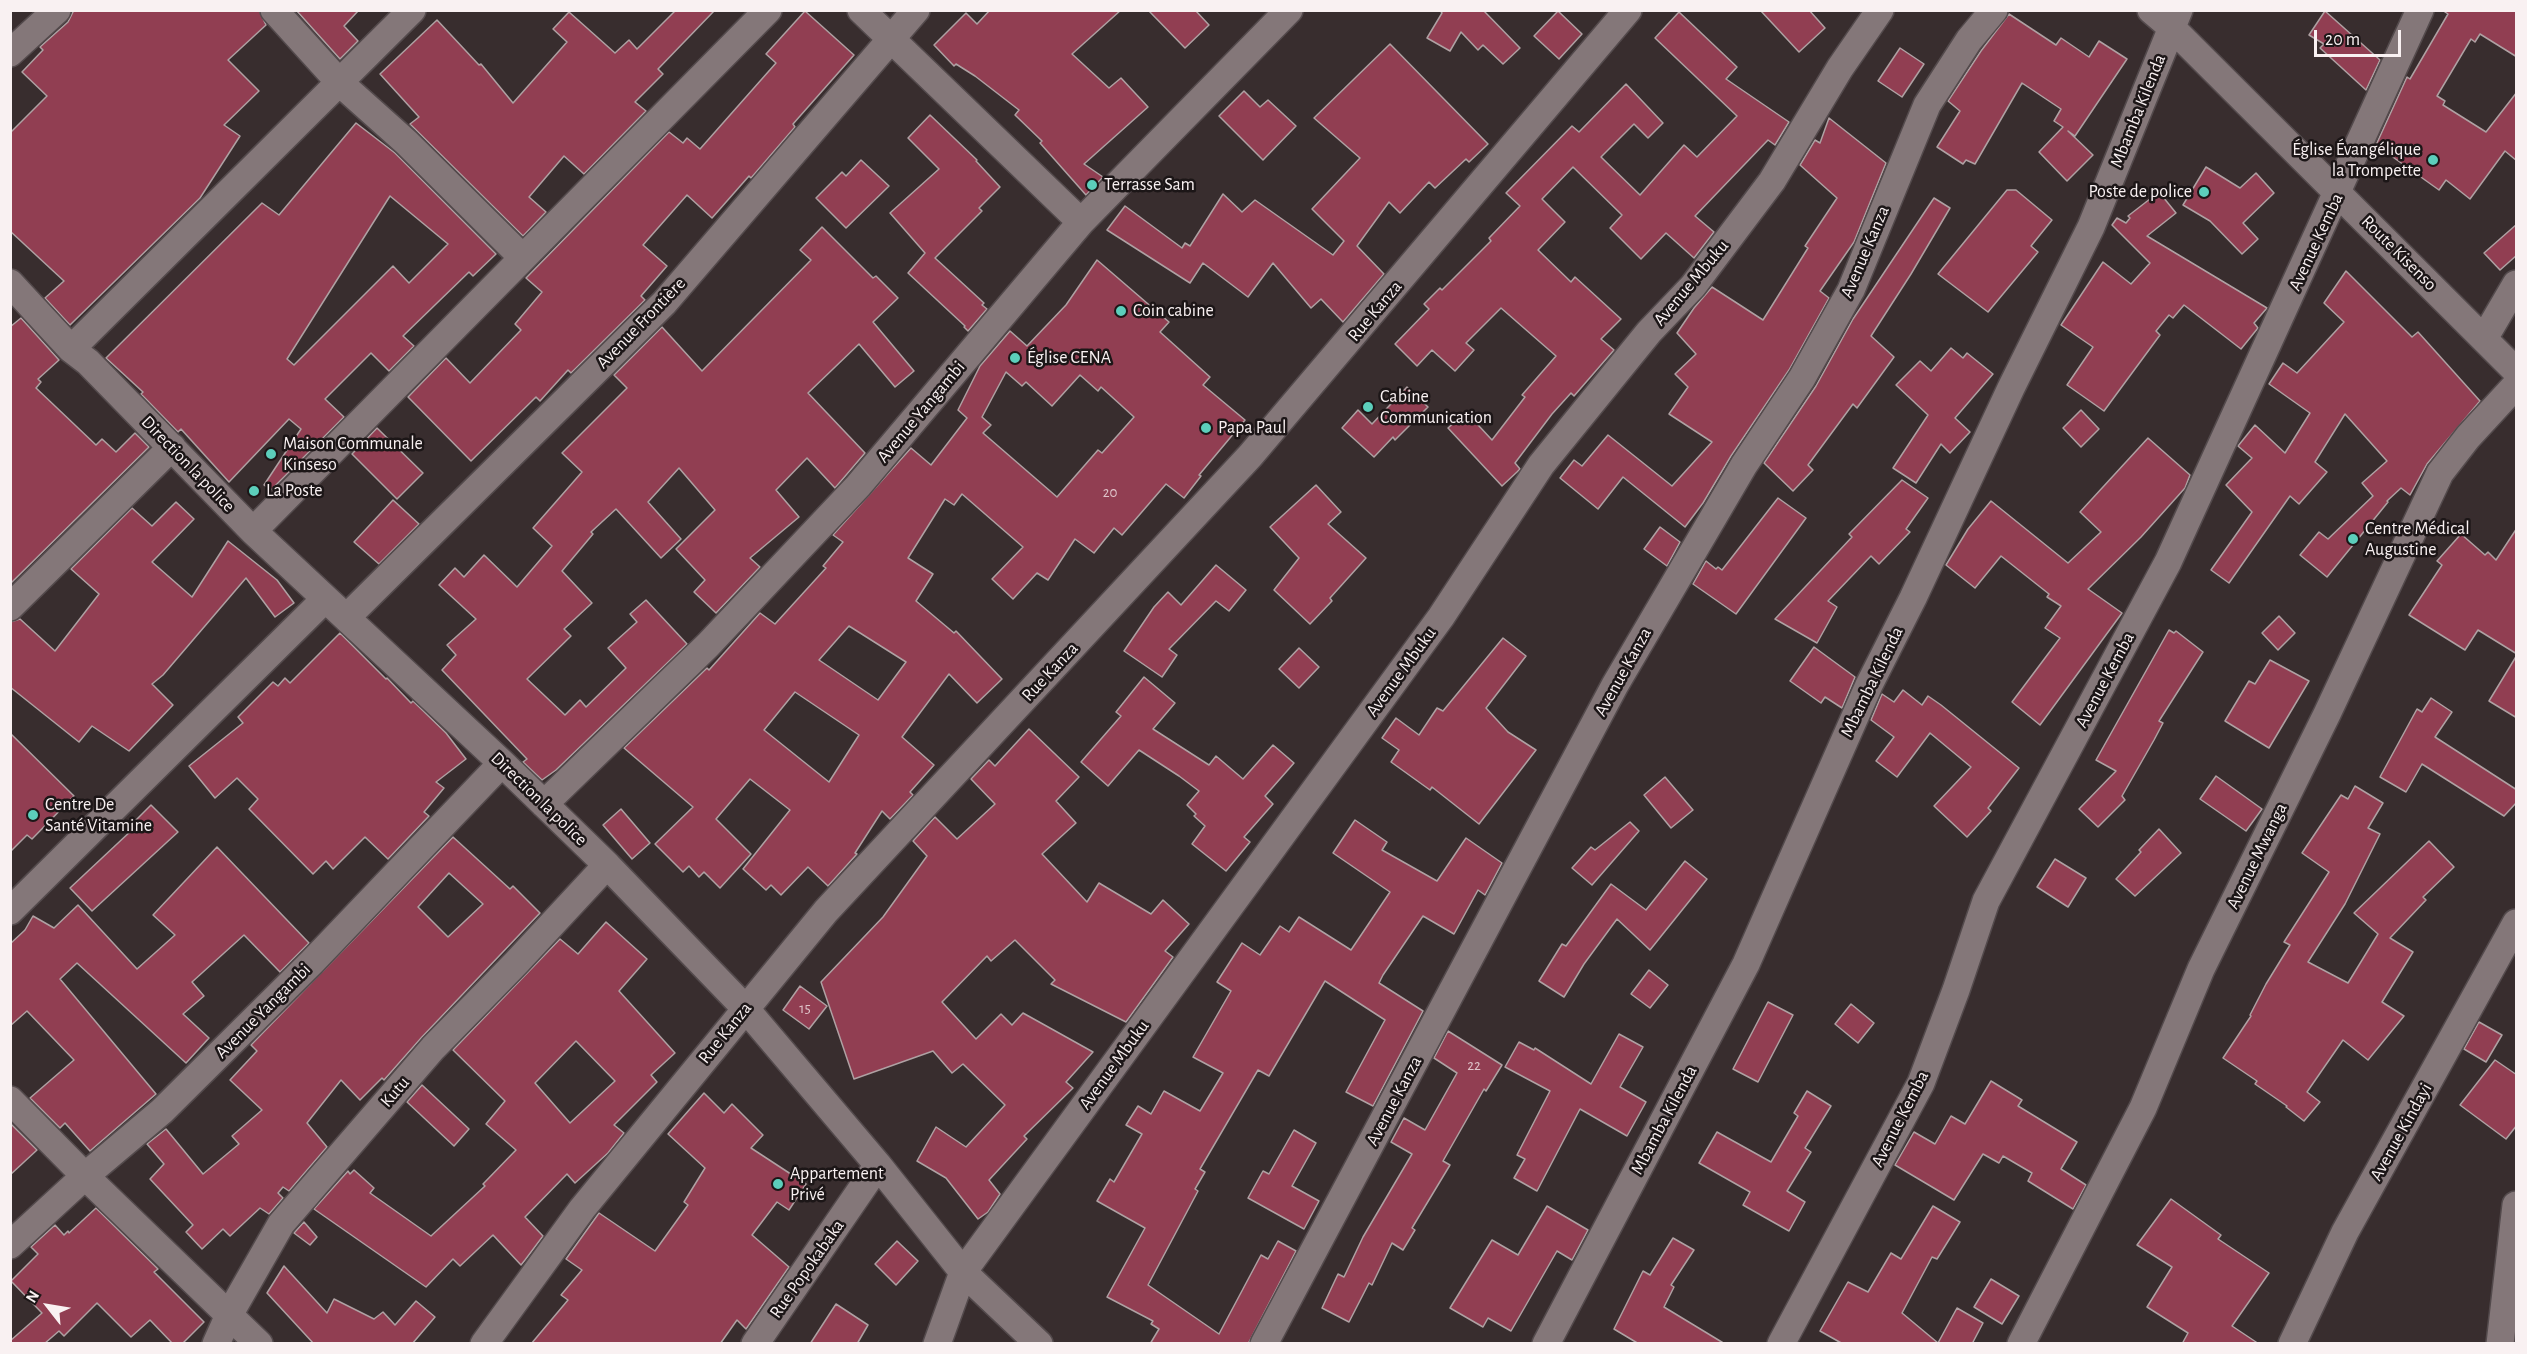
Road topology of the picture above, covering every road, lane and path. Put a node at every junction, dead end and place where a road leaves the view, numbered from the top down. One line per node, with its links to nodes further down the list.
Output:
1 (57, 10): 14 (street)
2 (274, 10): 15 (street)
3 (412, 10): 15 (street)
4 (768, 10): 18 (street)
5 (861, 10): 13 (street)
6 (916, 10): 13 (street, Avenue Frontière)
7 (1289, 10): 17 (street, Avenue Yangambi)
8 (1628, 10): 35 (street, Rue Kanza)
9 (1880, 10): 41 (street, Avenue Mbuku)
10 (1994, 10): 49 (street, Avenue Kanza)
11 (2420, 10): 16 (street, Avenue Kemba)
12 (2167, 16): 16 (street, Route Kisenso); 50 (street, Mbamba Kilenda)
13 (890, 39): 17 (street); 29 (street, Avenue Frontière)
14 (10, 52)
15 (340, 83): 18 (street); 22 (street)
16 (2339, 193): 21 (street, Route Kisenso); 51 (street, Avenue Kemba)
17 (1081, 222): 31 (street, Avenue Yangambi)
18 (522, 257): 26 (street)
19 (2517, 284): 21 (street)
20 (14, 294): 22 (street, Direction la police)
21 (2485, 337): 23 (street, Route Kisenso)
22 (71, 349): 25 (street, Direction la police)
23 (2517, 371)
24 (2517, 385): 52 (street, Avenue Mwanga)
25 (172, 447): 26 (street, Direction la police); 28 (street)
26 (253, 531): 27 (street, Direction la police)
27 (325, 599): 29 (street, Direction la police); 33 (street)
28 (10, 608)
29 (347, 617): 30 (street, Direction la police)
30 (502, 763): 31 (street, Direction la police); 38 (street, Avenue Yangambi)
31 (544, 804): 32 (street, Direction la police)
32 (607, 865): 35 (street, Direction la police); 42 (street, Kutu)
33 (10, 911)
34 (2517, 922): 53 (street, Avenue Kindayi)
35 (745, 1008): 37 (street, Direction la police); 45 (street, Rue Kanza)
36 (10, 1100): 38 (street)
37 (879, 1165): 41 (street, Direction la police); 46 (street, Rue Popokabaka)
38 (85, 1176): 40 (street, Avenue Yangambi); 42 (street)
39 (2517, 1205): 54 (street)
40 (10, 1245)
41 (963, 1272): 47 (street, Avenue Mbuku); 48 (street, Direction la police)
42 (229, 1315): 43 (street, Kutu); 44 (street)
43 (216, 1344)
44 (259, 1344)
45 (484, 1344)
46 (755, 1344)
47 (936, 1344)
48 (1039, 1344)
49 (1264, 1344)
50 (1546, 1344)
51 (1781, 1344)
52 (2021, 1344)
53 (2292, 1344)
54 (2500, 1344)

